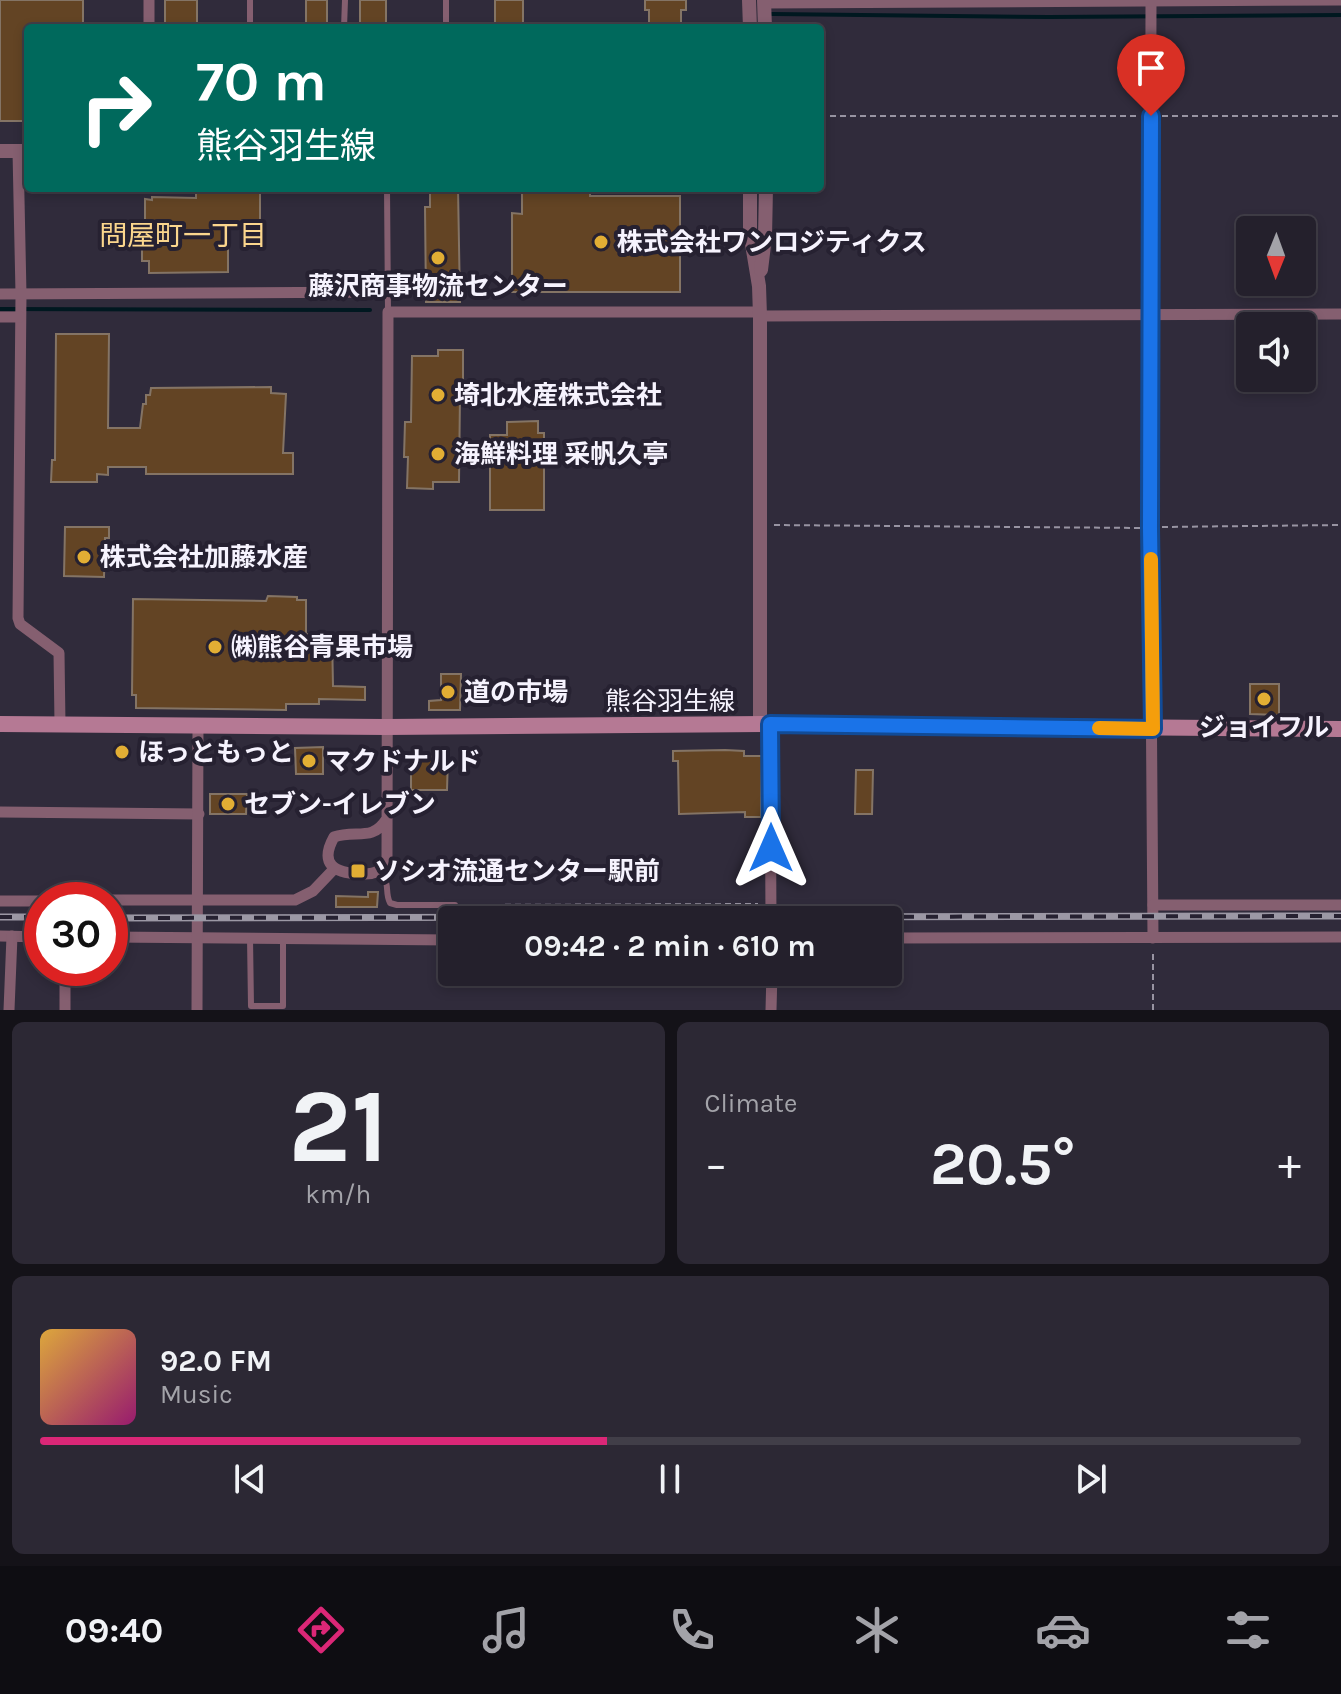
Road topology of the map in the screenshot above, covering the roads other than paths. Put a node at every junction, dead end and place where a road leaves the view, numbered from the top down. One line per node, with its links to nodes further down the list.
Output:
1 (149, 0): 8 (street)
2 (250, 0): 9 (lane)
3 (345, 0): 10 (lane)
4 (446, 0): 11 (lane)
5 (1341, 0): 7 (street)
6 (759, 1): 7 (street); 12 (street); 13 (street)
7 (1151, 3): 26 (street)
8 (149, 24)
9 (250, 24)
10 (344, 24)
11 (446, 24)
12 (751, 24)
13 (764, 24)
14 (0, 151): 15 (street)
15 (23, 151): 22 (street)
16 (387, 192): 20 (lane)
17 (750, 192): 19 (street)
18 (766, 192): 19 (street)
19 (759, 286): 24 (street)
20 (388, 292): 22 (street); 23 (lane)
21 (0, 294): 22 (street)
22 (21, 294): 28 (street)
23 (388, 312): 24 (street); 33 (street)
24 (760, 314): 26 (street); 31 (street)
25 (1341, 314): 26 (street)
26 (1152, 315): 34 (street)
27 (0, 317): 28 (street)
28 (20, 317): 30 (street)
29 (0, 724): 30 (main road, 熊谷羽生線)
30 (60, 724): 32 (main road, 熊谷羽生線)
31 (765, 724): 33 (main road, 熊谷羽生線); 34 (main road, 熊谷羽生線); 48 (street)
32 (198, 725): 33 (main road, 熊谷羽生線); 37 (street)
33 (386, 727): 38 (street)
34 (1153, 729): 35 (main road, 熊谷羽生線); 46 (street)
35 (1341, 729)
36 (0, 812): 37 (street)
37 (199, 814): 42 (street)
38 (386, 820): 39 (street); 40 (street)
39 (334, 869): 40 (street); 42 (street)
40 (373, 874): 45 (lane)
41 (128, 900): 42 (street)
42 (197, 900): 51 (street)
43 (0, 901): 44 (street)
44 (24, 901)
45 (455, 905)
46 (1153, 905): 47 (street); 56 (street)
47 (1341, 905)
48 (771, 906)
49 (6, 936): 60 (street)
50 (128, 937): 51 (street)
51 (197, 937): 52 (street); 62 (street)
52 (249, 937): 54 (street); 54 (lane)
53 (1341, 937): 56 (street)
54 (283, 938): 57 (street)
55 (902, 938): 56 (street)
56 (1153, 938)
57 (438, 940)
58 (65, 986): 61 (street)
59 (772, 986): 63 (street)
60 (9, 1010)
61 (65, 1010)
62 (197, 1010)
63 (771, 1010)

